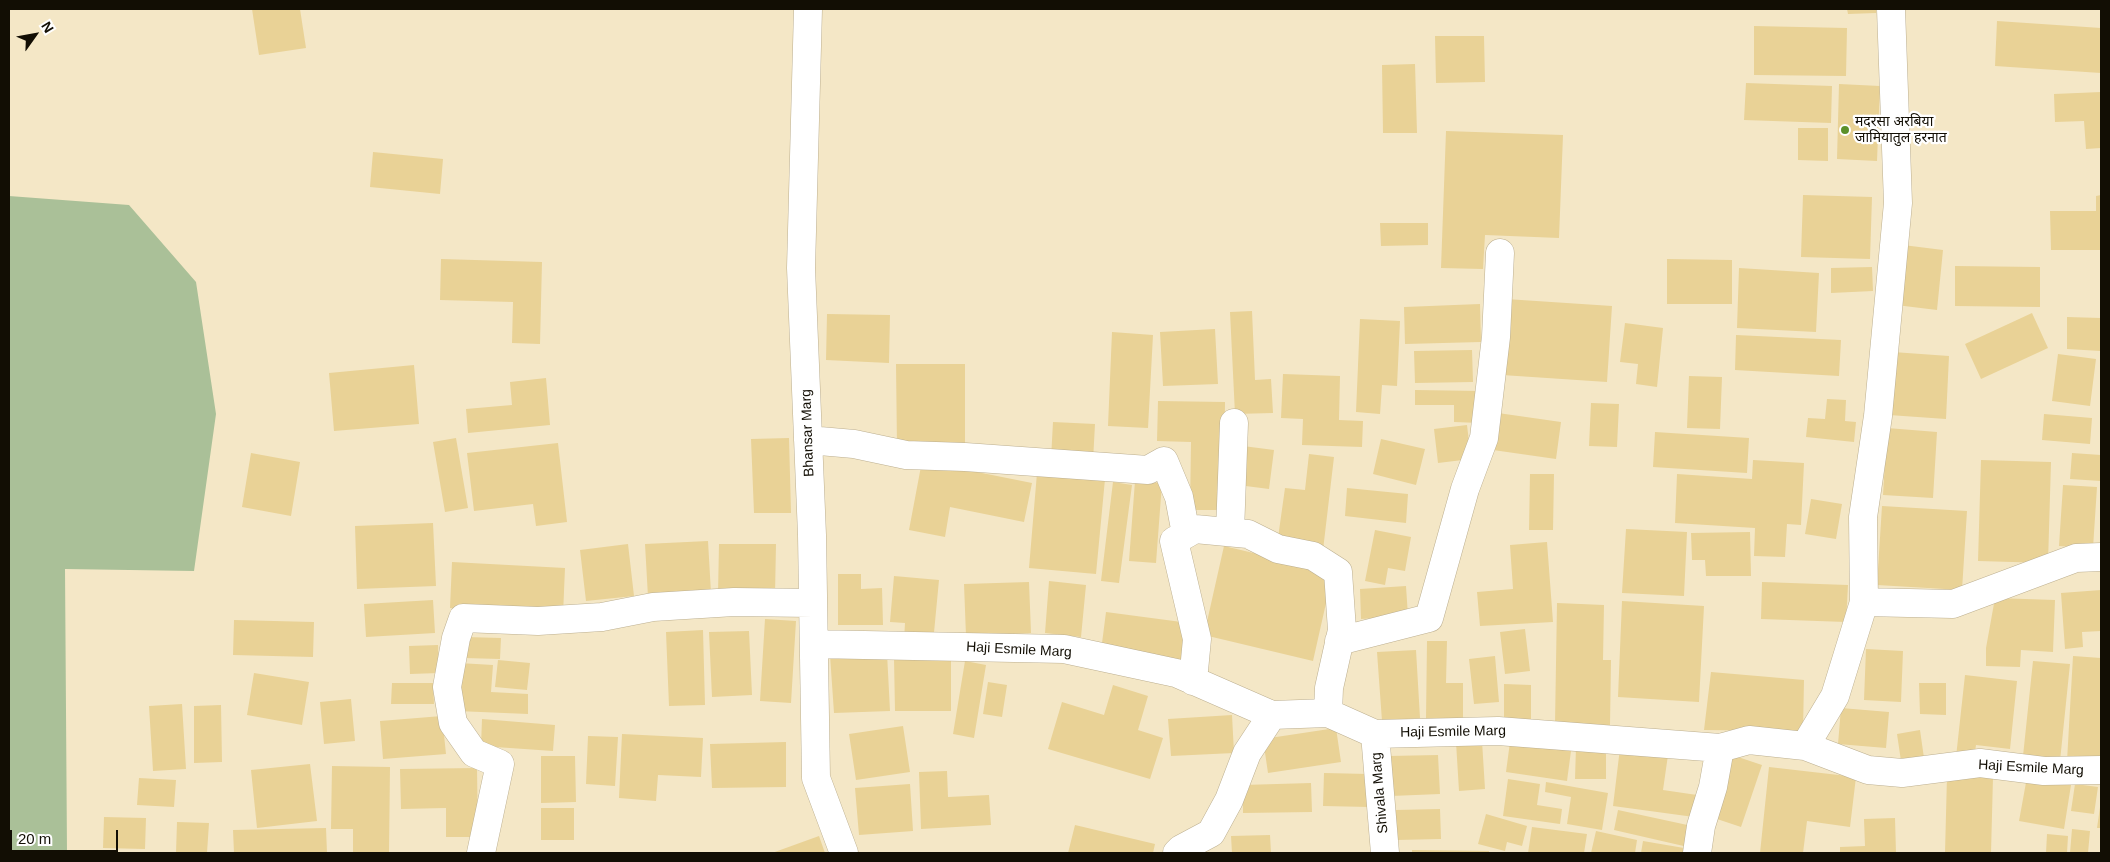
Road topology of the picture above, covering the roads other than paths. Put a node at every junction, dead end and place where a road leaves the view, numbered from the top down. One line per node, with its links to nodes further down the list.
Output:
1 (808, 9): 5 (street, Bhansar Marg)
2 (1891, 9): 9 (street)
3 (1500, 253): 11 (street)
4 (1234, 423): 6 (street)
5 (808, 440): 7 (street); 10 (street, Bhansar Marg)
6 (1230, 532): 7 (street); 11 (street)
7 (1186, 534): 13 (street)
8 (2101, 557): 9 (street)
9 (1864, 602): 17 (street)
10 (814, 603): 12 (street, Bhansar Marg); 20 (street)
11 (1339, 641): 14 (street)
12 (814, 644): 13 (street, Haji Esmile Marg); 21 (street, Bhansar Marg)
13 (1193, 681): 15 (street, Haji Esmile Marg)
14 (1328, 713): 15 (street, Haji Esmile Marg); 16 (street, Haji Esmile Marg)
15 (1272, 715): 22 (street)
16 (1375, 734): 18 (street, Haji Esmile Marg); 23 (street, Shivala Marg)
17 (1805, 746): 18 (street, Haji Esmile Marg); 19 (street, Haji Esmile Marg)
18 (1720, 748): 24 (street)
19 (2101, 770)
20 (481, 853)
21 (844, 853)
22 (1178, 853)
23 (1386, 853)
24 (1697, 853)

